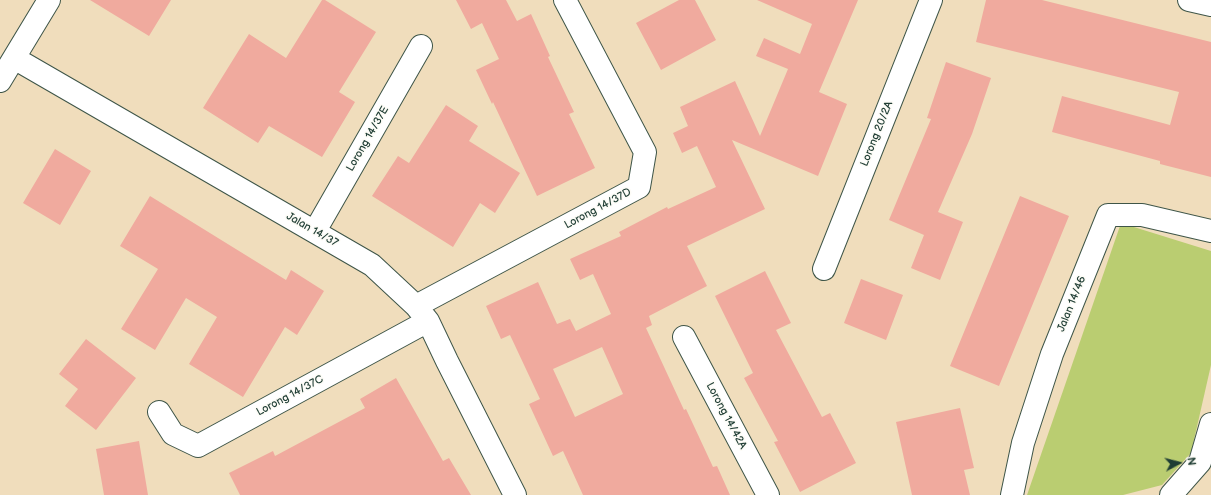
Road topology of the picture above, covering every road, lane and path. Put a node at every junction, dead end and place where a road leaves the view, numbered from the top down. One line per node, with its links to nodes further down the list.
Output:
1 (49, 0): 7 (street)
2 (564, 0): 12 (street, Lorong 14/37D)
3 (931, 0): 11 (street, Lorong 20/2A)
4 (1189, 0): 5 (street)
5 (1211, 5)
6 (421, 46): 9 (street, Lorong 14/37E)
7 (14, 58): 8 (street); 9 (street, Jalan 14/37)
8 (0, 81)
9 (315, 231): 12 (street, Jalan 14/37)
10 (1211, 231): 18 (street, Jalan 14/46)
11 (824, 269)
12 (422, 314): 14 (street, Lorong 14/37C); 16 (street, Jalan 14/37)
13 (684, 337): 17 (street, Lorong 14/42A)
14 (159, 412)
15 (1211, 424): 19 (street)
16 (515, 495)
17 (768, 495)
18 (1012, 495)
19 (1171, 495)

